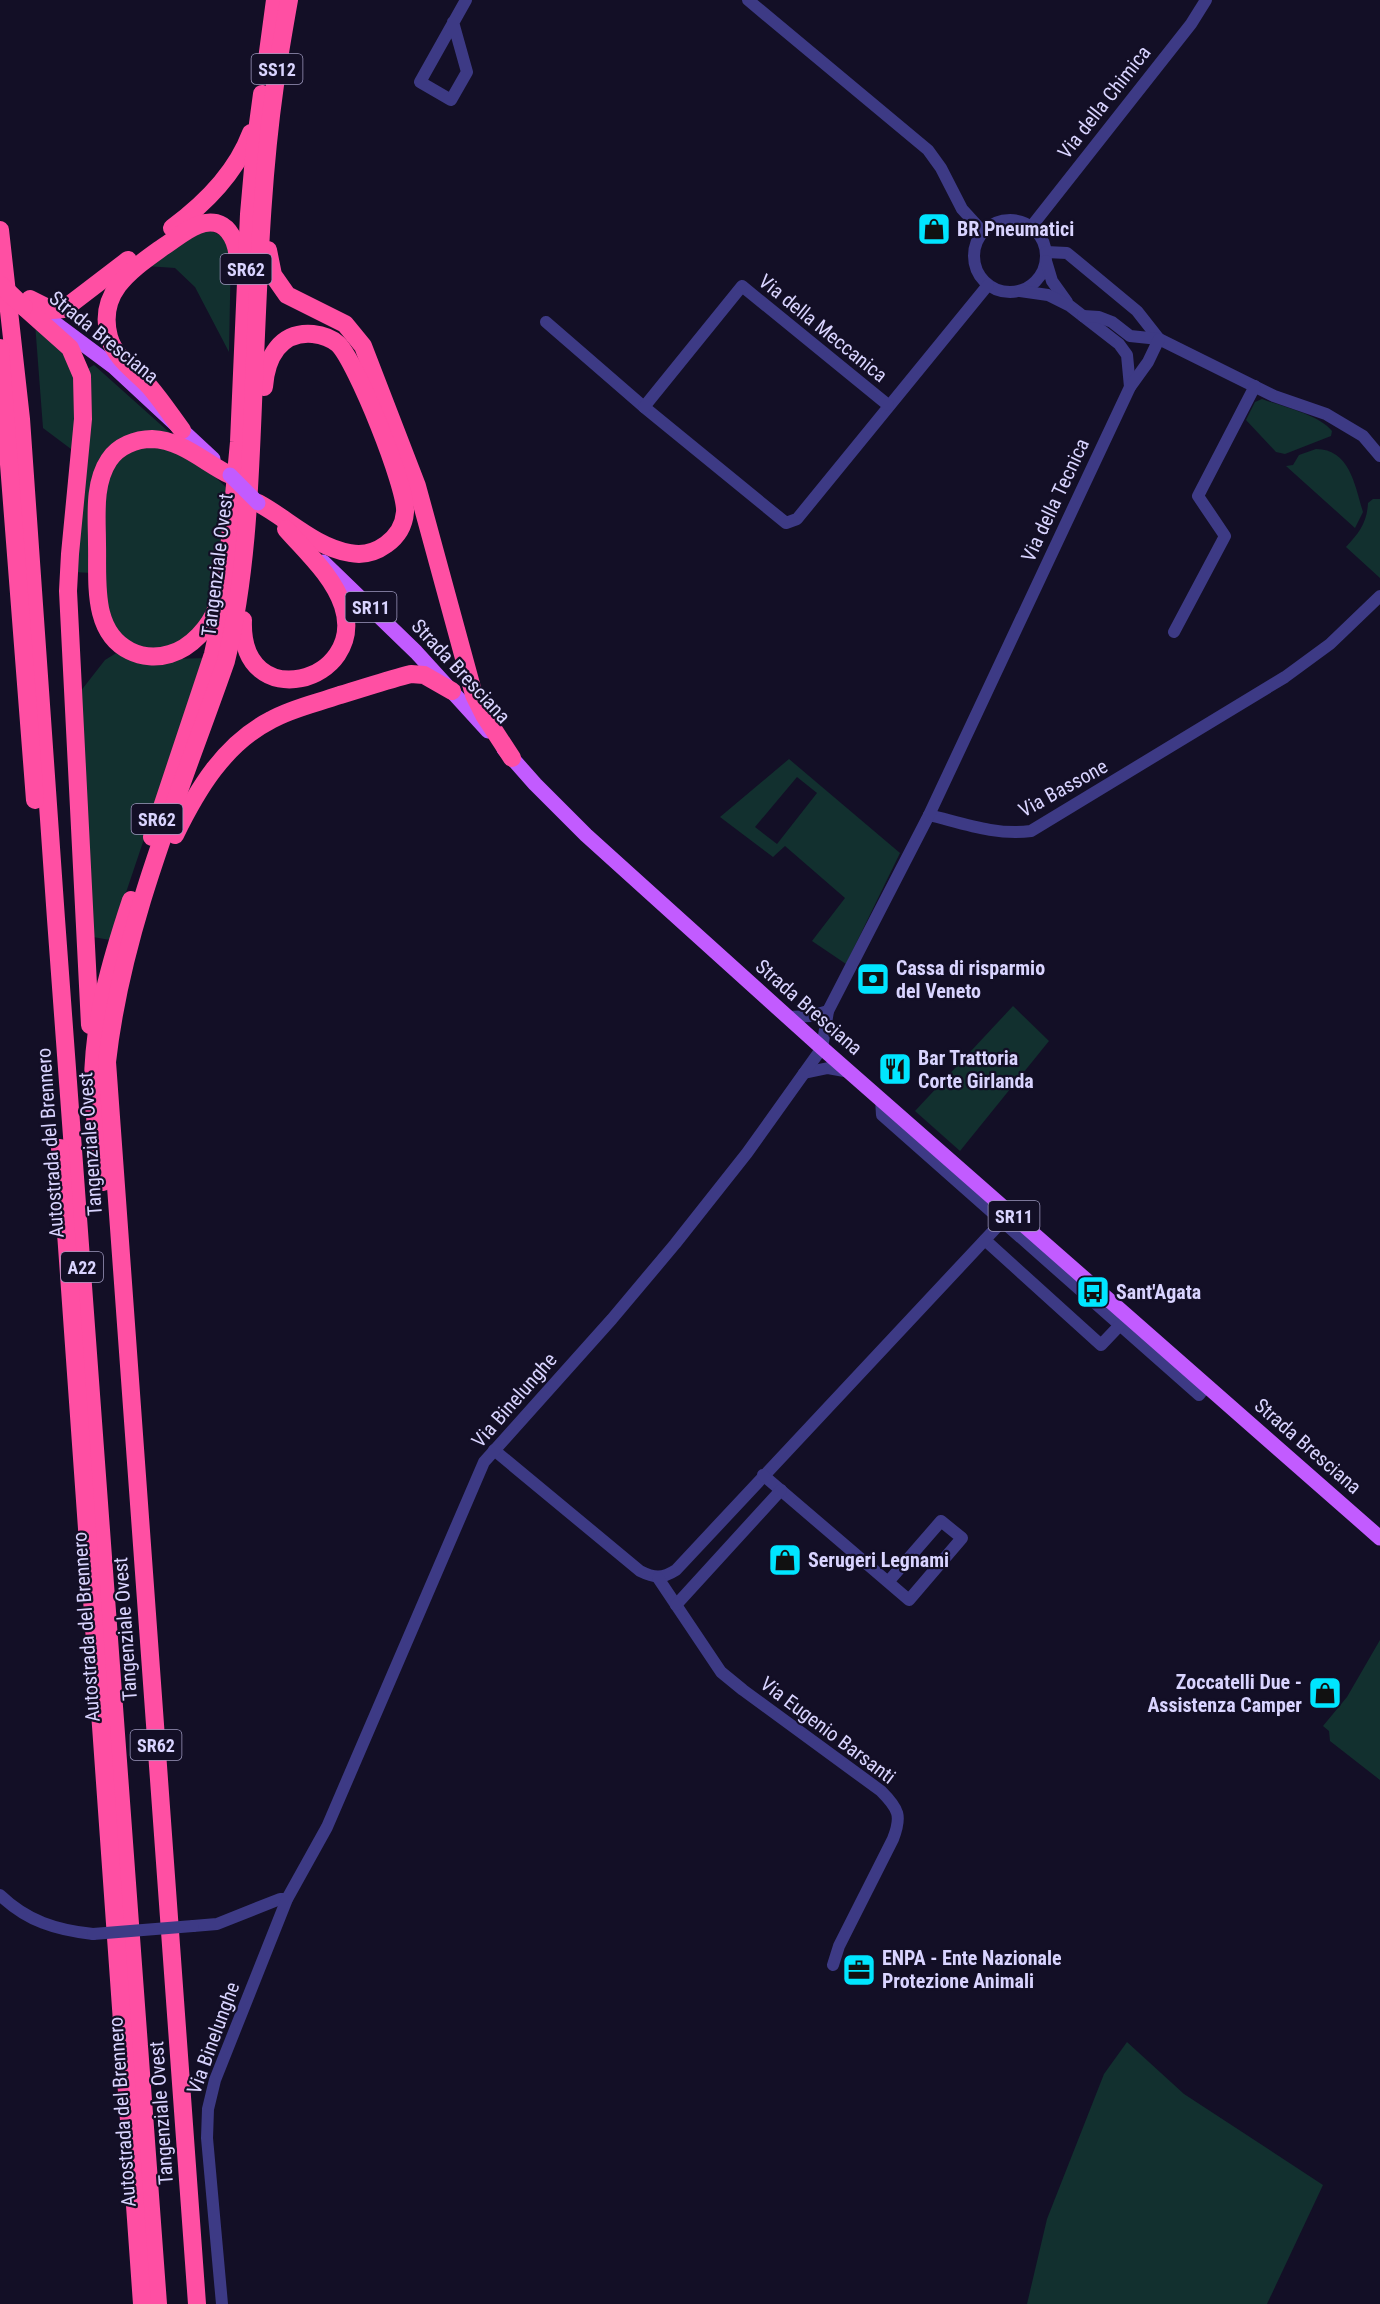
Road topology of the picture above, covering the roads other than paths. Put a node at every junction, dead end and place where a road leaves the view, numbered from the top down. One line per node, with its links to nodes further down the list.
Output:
1 (275, 0): 7 (highway, Tangenziale Ovest / SS12)
2 (289, 0): 8 (highway, Tangenziale Ovest / SS12)
3 (466, 0): 6 (street)
4 (748, 0): 11 (street)
5 (1206, 0): 9 (street, Via della Chimica)
6 (453, 22): 6 (street)
7 (261, 97): 16 (highway); 27 (highway, Tangenziale Ovest / SR62)
8 (267, 152): 31 (highway, Tangenziale Ovest / SR62); 39 (highway)
9 (1031, 227): 11 (street); 12 (street)
10 (0, 230): 63 (highway, Autostrada del Brennero / A22)
11 (983, 232): 14 (street)
12 (1046, 257): 15 (street); 17 (street); 20 (street)
13 (1, 284): 16 (highway)
14 (988, 285): 15 (street); 24 (street, Via della Meccanica)
15 (1020, 291): 17 (street)
16 (27, 303): 26 (main road, Strada Bresciana); 47 (highway)
17 (1070, 306): 18 (street)
18 (1083, 316): 20 (street); 23 (street)
19 (546, 322): 25 (street, Via della Meccanica)
20 (1159, 339): 22 (street); 23 (street, Via della Tecnica)
21 (0, 348): 62 (highway, Autostrada del Brennero / A22)
22 (1255, 386): 28 (street); 37 (street)
23 (1131, 387): 40 (street, Via della Tecnica)
24 (888, 405): 25 (street, Via della Meccanica); 25 (street, Via della Meccanica)
25 (644, 407)
26 (182, 430): 27 (highway); 29 (main road, Strada Bresciana)
27 (239, 442): 32 (highway, Tangenziale Ovest / SR62)
28 (1379, 452)
29 (211, 463): 30 (highway); 32 (highway)
30 (230, 476): 33 (main road, bridge)
31 (250, 477): 34 (highway); 35 (highway, Tangenziale Ovest / SR62)
32 (234, 496): 47 (highway, Tangenziale Ovest / SR62)
33 (258, 503): 34 (highway)
34 (291, 528): 35 (highway); 38 (main road, Strada Bresciana / SR11)
35 (245, 542): 41 (highway, Tangenziale Ovest / SR62)
36 (1380, 596): 40 (street, Via Bassone)
37 (1174, 632)
38 (452, 691): 39 (main road, Strada Bresciana / SR11); 41 (highway)
39 (512, 759): 43 (main road, Strada Bresciana / SR11)
40 (929, 815): 42 (street)
41 (149, 880): 65 (highway, Tangenziale Ovest / SR62)
42 (828, 1011): 43 (street); 44 (street)
43 (788, 1017): 44 (main road, Strada Bresciana / SR11)
44 (822, 1048): 45 (main road, Strada Bresciana / SR11); 46 (street, Via Binelunghe)
45 (851, 1072): 46 (street); 48 (main road, Strada Bresciana / SR11)
46 (804, 1073): 52 (street, Via Binelunghe)
47 (93, 1085): 64 (highway, Tangenziale Ovest / SR62)
48 (1006, 1217): 49 (street); 50 (street, Strada Bresciana); 51 (main road, Strada Bresciana / SR11)
49 (985, 1240): 50 (street); 53 (street)
50 (1120, 1325): 51 (street, Strada Bresciana)
51 (1207, 1385): 55 (main road, Strada Bresciana / SR11)
52 (494, 1450): 56 (street, Via Eugenio Barsanti); 60 (street, Via Binelunghe)
53 (763, 1475): 54 (street); 56 (street)
54 (782, 1490): 57 (street); 58 (street)
55 (1380, 1538)
56 (658, 1578): 58 (street, Via Eugenio Barsanti)
57 (888, 1582): 57 (street)
58 (676, 1605): 61 (street, Via Eugenio Barsanti)
59 (0, 1895): 60 (street, bridge)
60 (287, 1899): 66 (street, Via Binelunghe)
61 (833, 1965)
62 (142, 2304)
63 (158, 2304)
64 (187, 2304)
65 (197, 2304)
66 (222, 2304)

